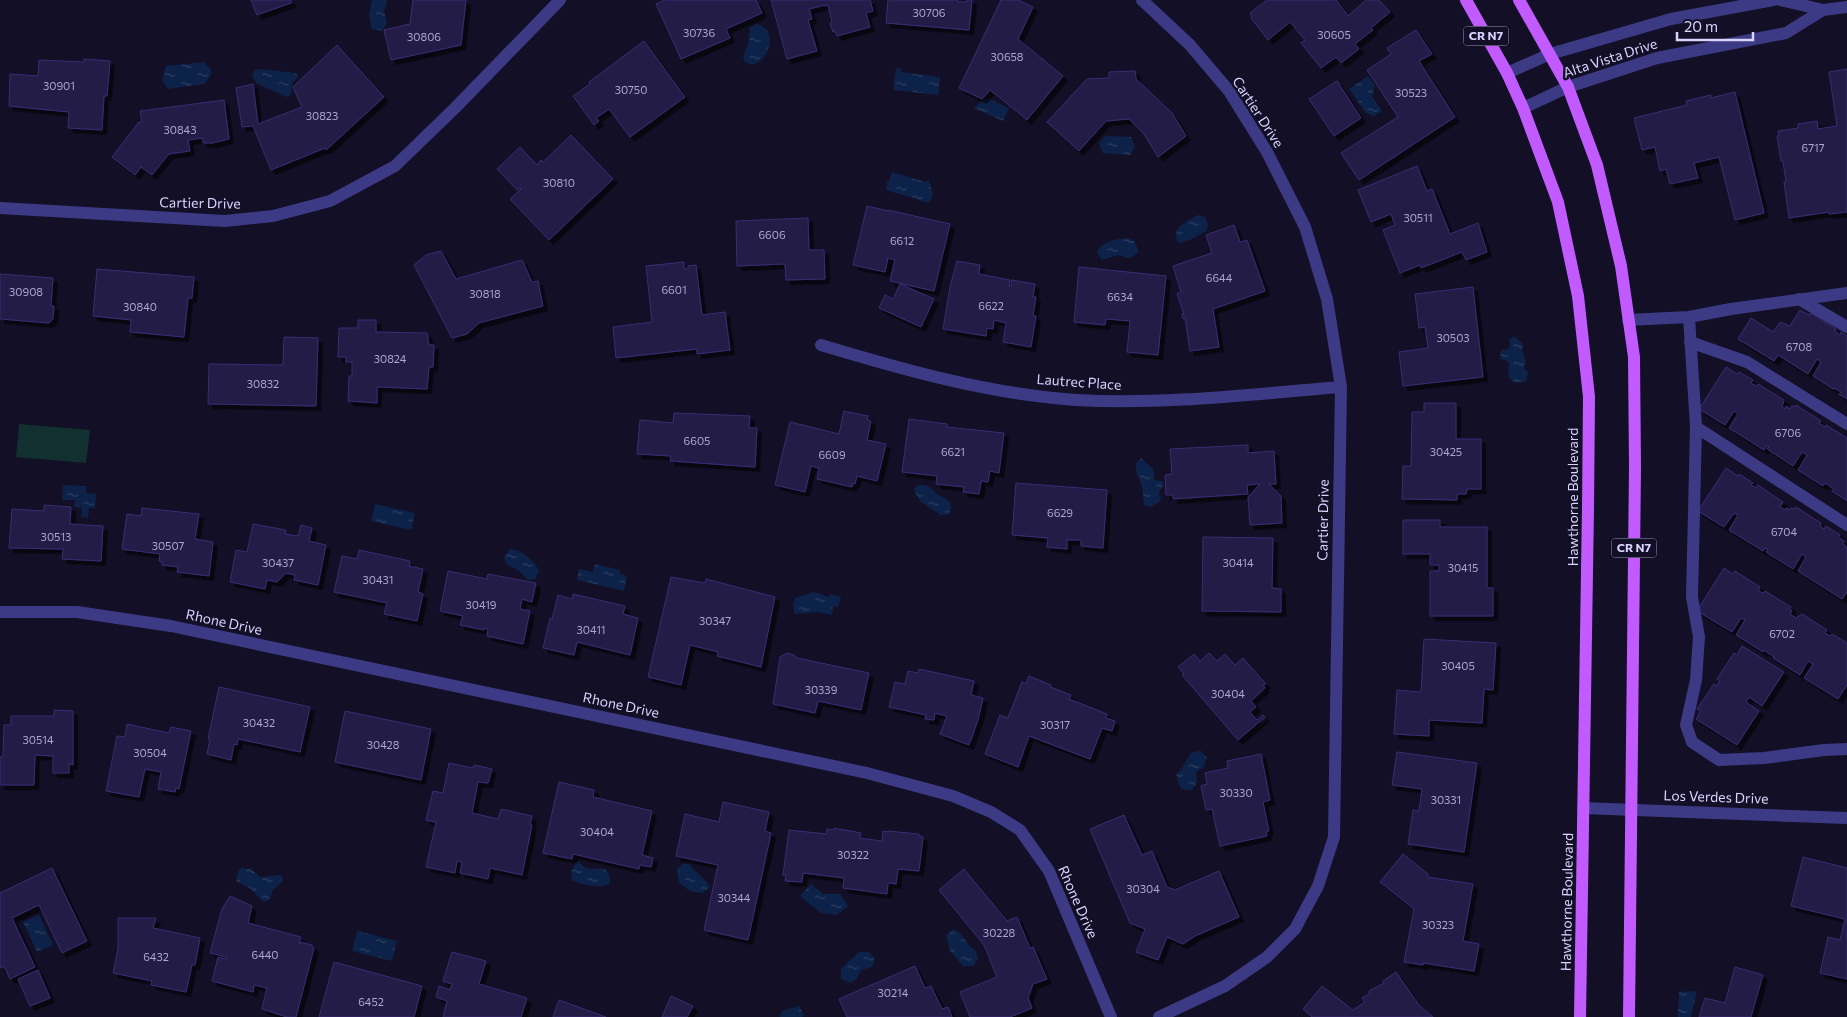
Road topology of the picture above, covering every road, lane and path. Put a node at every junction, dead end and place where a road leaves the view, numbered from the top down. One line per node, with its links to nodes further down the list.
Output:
1 (560, 0): 13 (street, Cartier Drive)
2 (1142, 0): 21 (street, Cartier Drive)
3 (1466, 0): 10 (main road, Hawthorne Boulevard / CR N7)
4 (1519, 0): 9 (main road, CR N7)
5 (1773, 0): 9 (street, Alta Vista Drive)
6 (1780, 0): 7 (street, Alta Vista Drive)
7 (1822, 5): 8 (street, Alta Vista Drive); 11 (street, Alta Vista Drive)
8 (1847, 7)
9 (1550, 54): 10 (street, Alta Vista Drive); 11 (main road, CR N7)
10 (1507, 73): 12 (main road, Hawthorne Boulevard / CR N7)
11 (1568, 87): 12 (street, Alta Vista Drive); 17 (main road, CR N7)
12 (1522, 108): 27 (main road, Hawthorne Boulevard / CR N7)
13 (0, 208)
14 (1847, 293): 15 (street)
15 (1799, 299): 16 (street); 18 (street)
16 (1689, 316): 17 (street); 19 (street)
17 (1628, 320): 28 (main road, CR N7)
18 (1847, 327)
19 (1690, 342): 22 (street); 23 (street)
20 (821, 345): 21 (street, Lautrec Place)
21 (1341, 387): 31 (street, Cartier Drive)
22 (1847, 424)
23 (1696, 428): 24 (street); 26 (street)
24 (1847, 525)
25 (0, 612): 30 (street, Rhone Drive)
26 (1847, 749)
27 (1583, 808): 28 (street, Los Verdes Drive); 32 (main road, Hawthorne Boulevard / CR N7)
28 (1632, 809): 29 (street, Los Verdes Drive); 33 (main road, CR N7)
29 (1847, 818)
30 (1111, 1017)
31 (1160, 1017)
32 (1580, 1017)
33 (1629, 1017)

